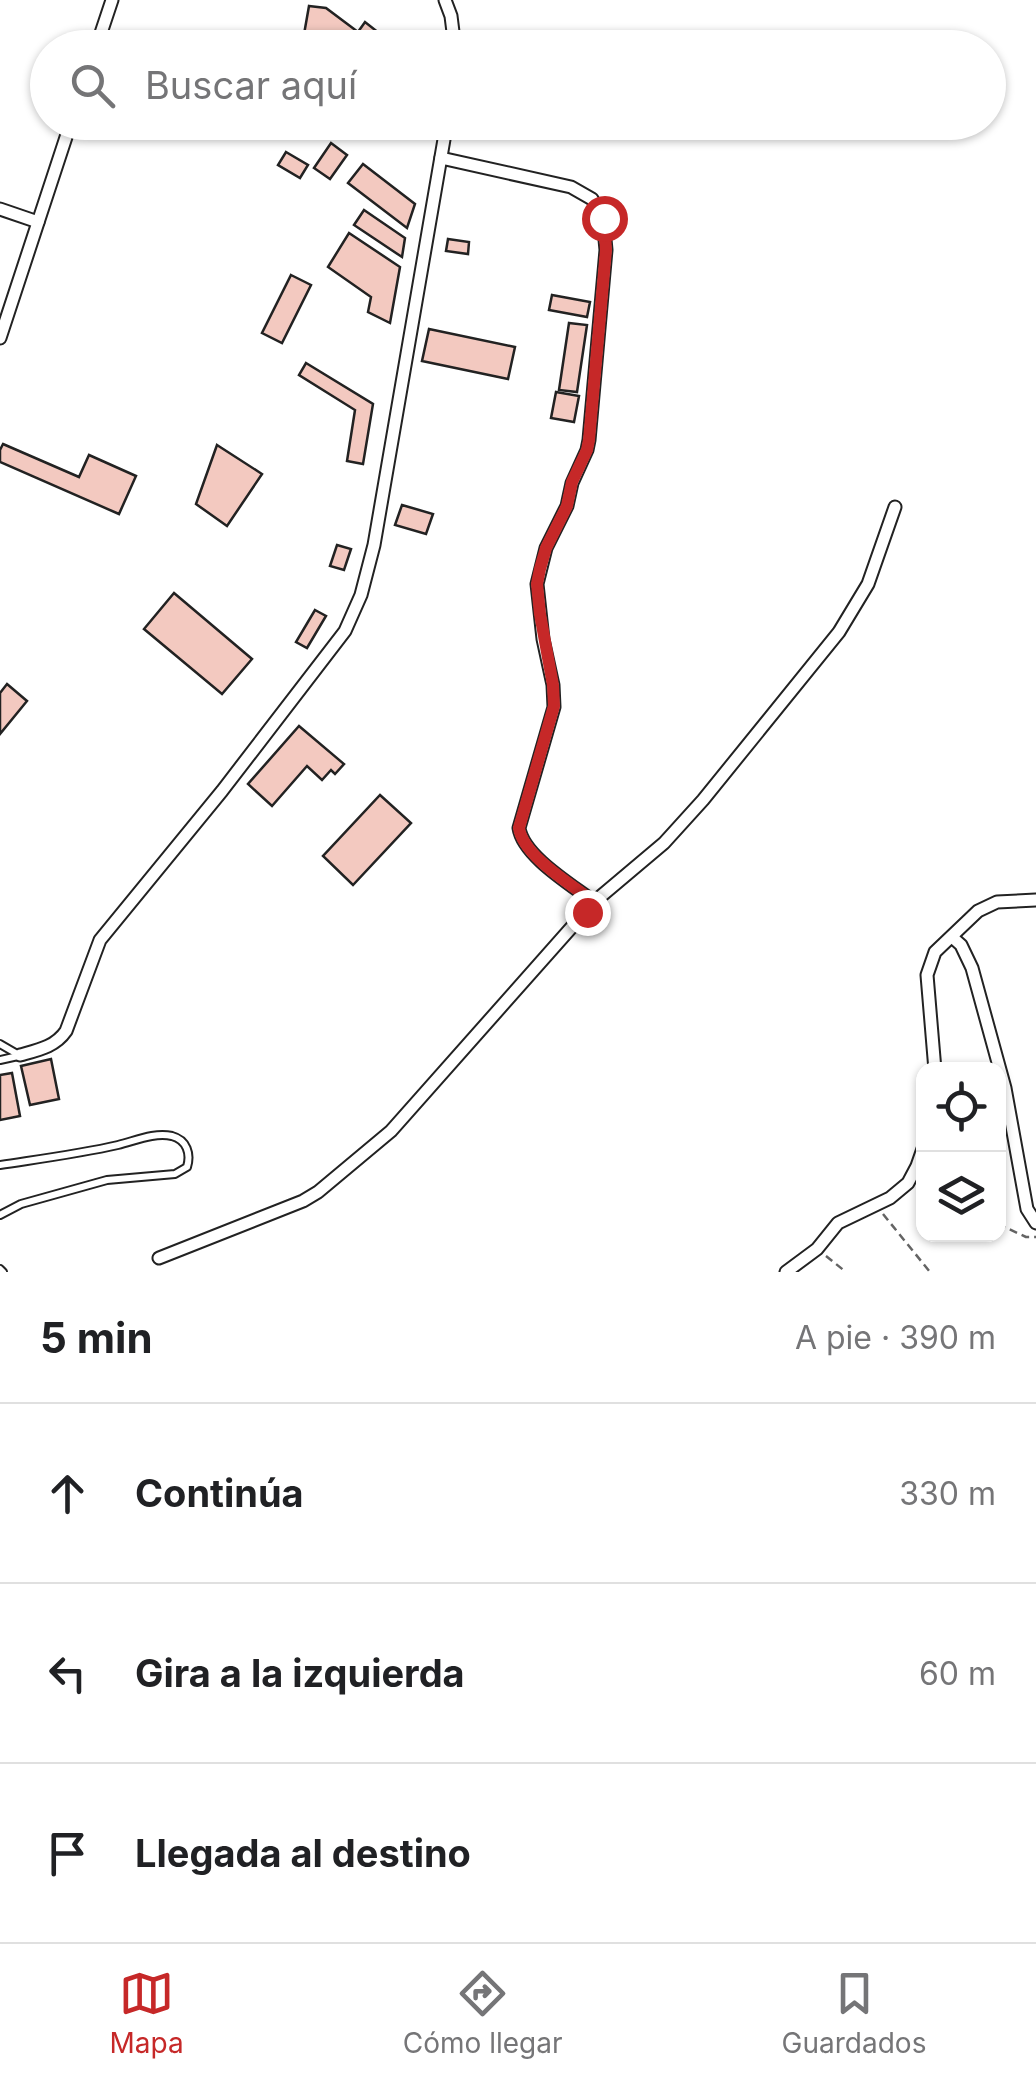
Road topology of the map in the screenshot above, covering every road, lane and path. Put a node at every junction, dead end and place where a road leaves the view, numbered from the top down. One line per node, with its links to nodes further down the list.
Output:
1 (112, 0): 3 (street)
2 (444, 0): 4 (street)
3 (102, 30)
4 (453, 30)
5 (65, 140): 9 (street)
6 (443, 140): 7 (street)
7 (440, 158): 13 (street); 16 (street)
8 (0, 209): 9 (street)
9 (38, 222): 10 (street)
10 (0, 338)
11 (895, 507): 13 (street)
12 (1036, 900): 14 (street)
13 (594, 902): 27 (street)
14 (952, 937): 18 (street); 23 (street)
15 (0, 1044): 16 (lane)
16 (20, 1055): 17 (lane)
17 (0, 1060)
18 (935, 1062)
19 (922, 1152): 21 (street)
20 (0, 1165): 22 (lane)
21 (875, 1205): 26 (street); 30 (path)
22 (0, 1214)
23 (1036, 1223)
24 (1006, 1228): 25 (path)
25 (1036, 1237)
26 (817, 1249): 28 (street); 29 (path)
27 (160, 1258)
28 (786, 1272)
29 (846, 1272)
30 (930, 1272)

